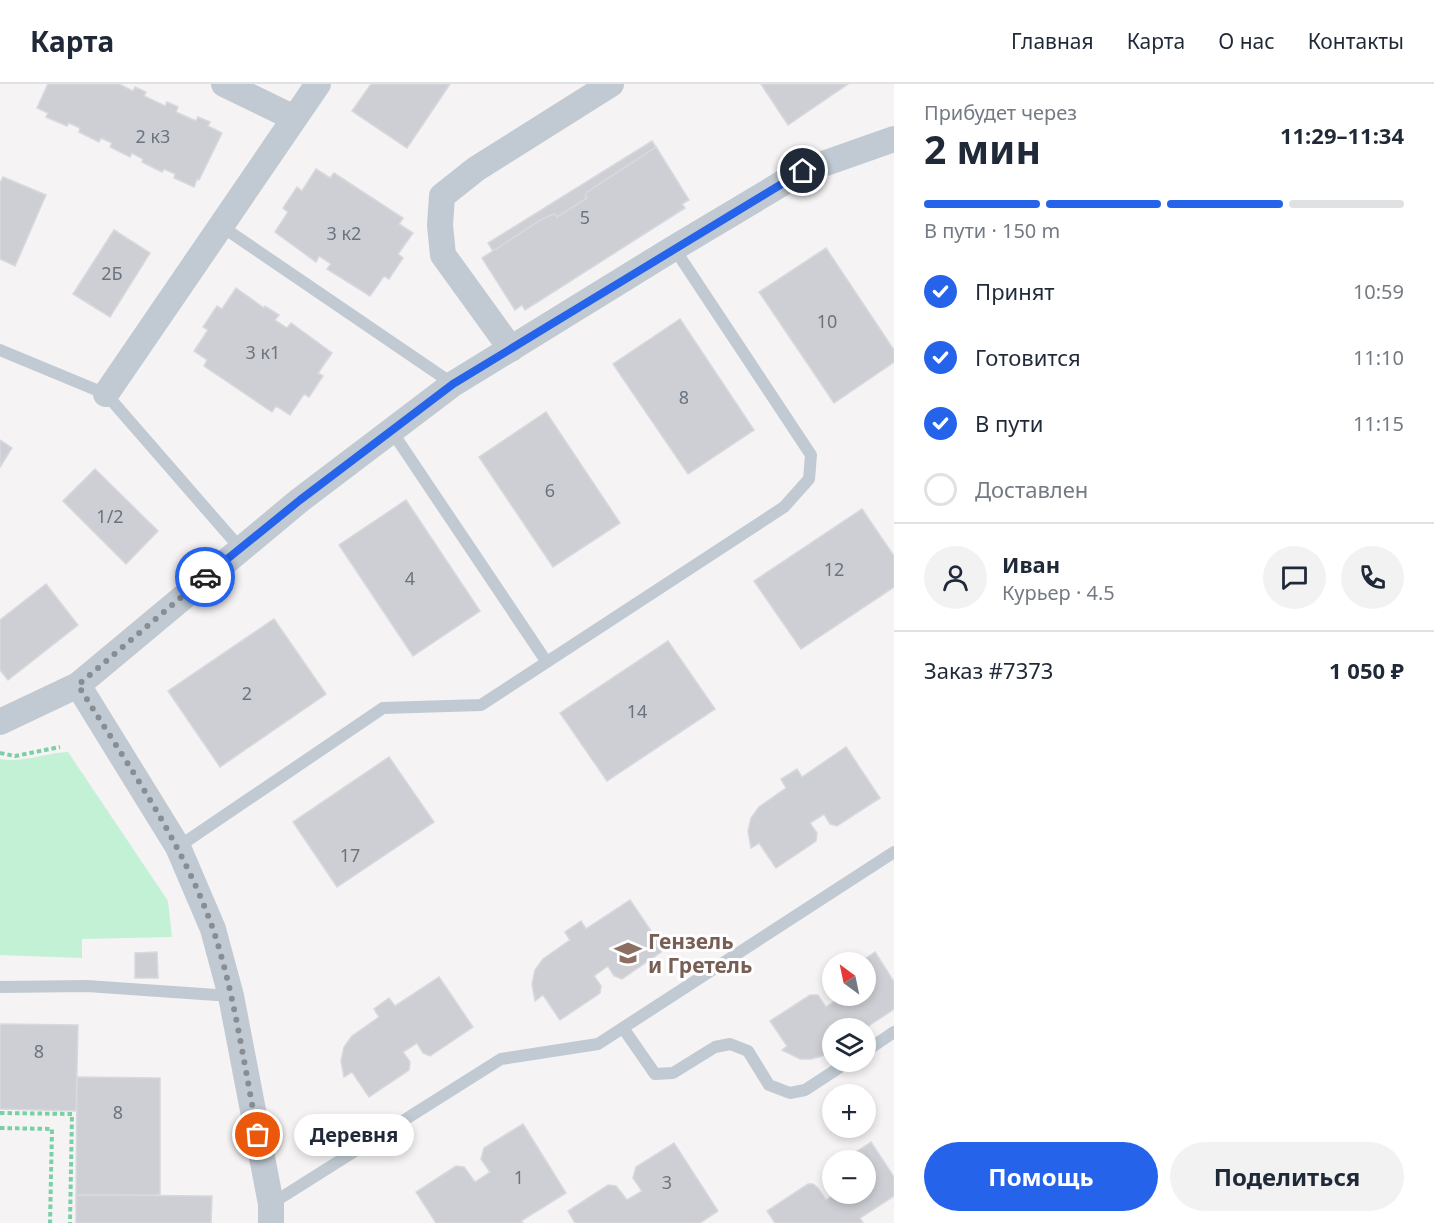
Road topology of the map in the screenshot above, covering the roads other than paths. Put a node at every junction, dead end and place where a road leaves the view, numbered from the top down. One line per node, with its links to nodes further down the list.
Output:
1 (224, 84): 4 (street)
2 (318, 84): 4 (street)
3 (611, 84): 8 (street)
4 (294, 118): 6 (street)
5 (894, 139): 7 (street)
6 (221, 226): 10 (lane); 11 (street)
7 (674, 248): 8 (street); 14 (lane)
8 (511, 349): 10 (street)
9 (0, 350): 11 (lane)
10 (453, 384): 12 (street)
11 (106, 394): 13 (lane)
12 (391, 430): 13 (street); 14 (lane)
13 (240, 548): 15 (street)
14 (546, 661): 17 (lane)
15 (78, 685): 16 (street); 17 (street)
16 (0, 722)
17 (178, 847): 20 (street)
18 (894, 852): 21 (lane)
19 (0, 987): 20 (lane)
20 (231, 996): 25 (street)
21 (623, 1028): 24 (lane); 25 (lane)
22 (894, 1032): 23 (lane)
23 (876, 1044)
24 (833, 1072)
25 (271, 1214)

